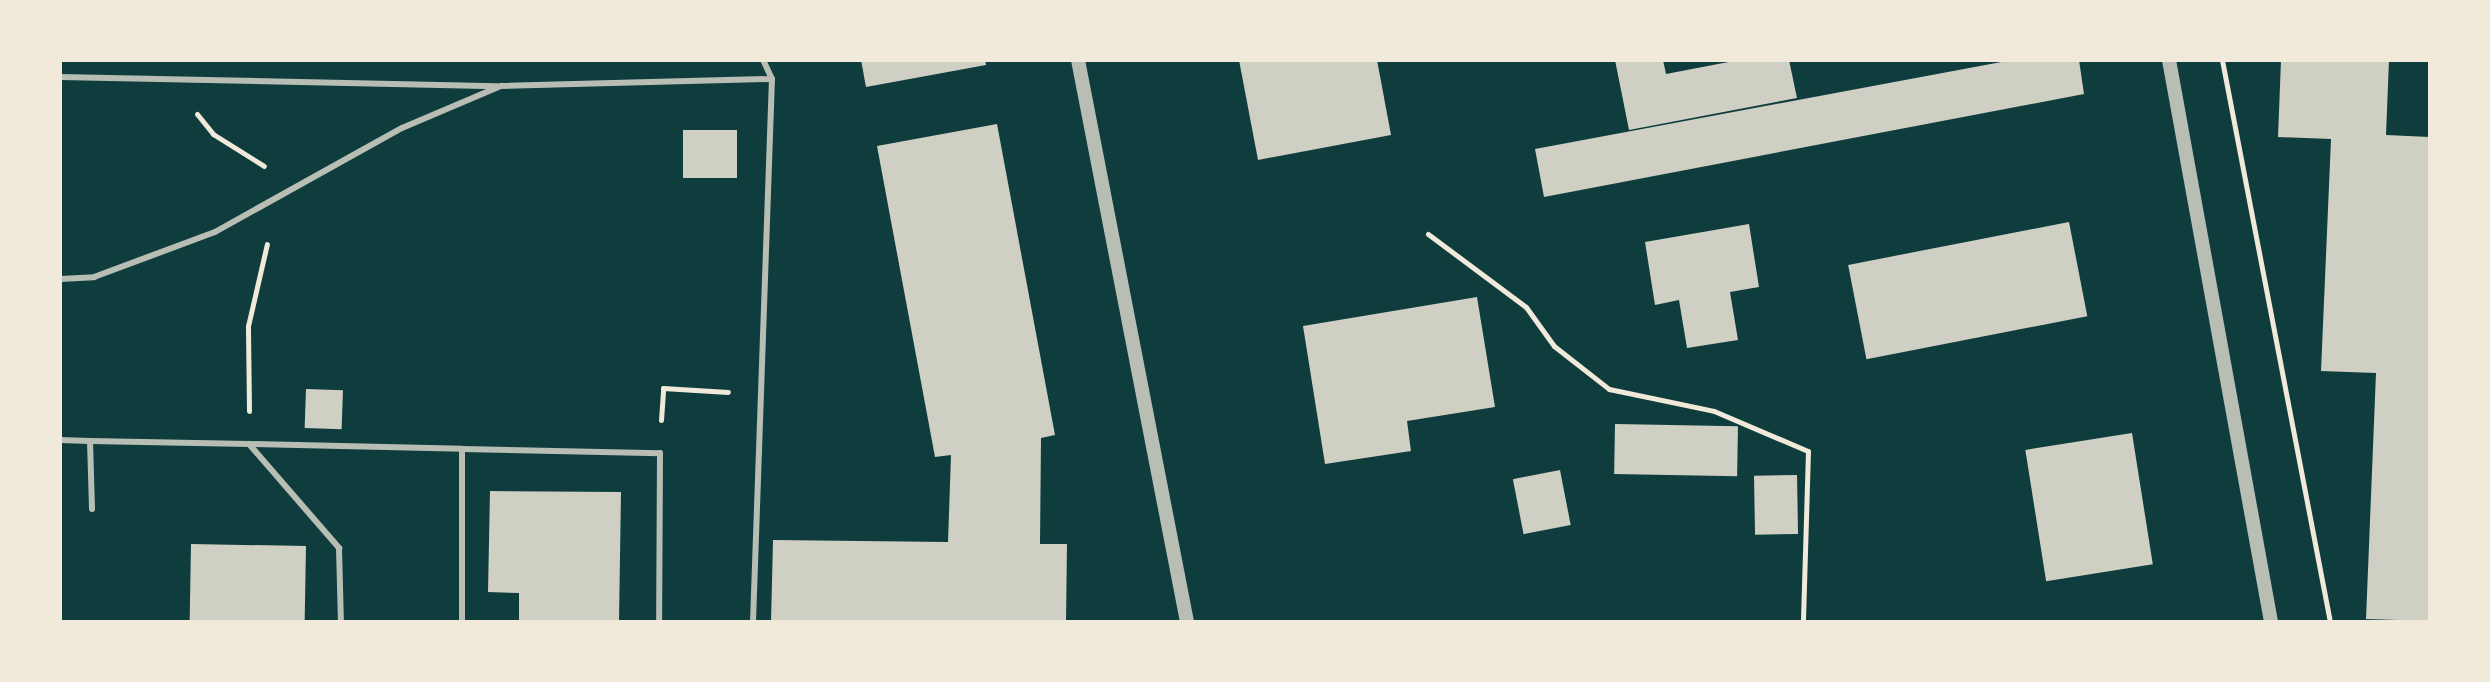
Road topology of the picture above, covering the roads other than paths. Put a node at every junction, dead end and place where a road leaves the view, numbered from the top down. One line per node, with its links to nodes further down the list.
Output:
1 (763, 60): 5 (lane)
2 (1078, 60): 17 (street)
3 (2169, 60): 18 (street)
4 (60, 77): 6 (lane)
5 (772, 79): 6 (lane); 16 (lane)
6 (501, 86): 7 (lane)
7 (60, 279)
8 (60, 440): 9 (lane)
9 (90, 441): 10 (lane); 12 (lane)
10 (249, 444): 11 (lane); 13 (lane)
11 (462, 449): 14 (lane); 15 (lane)
12 (92, 509)
13 (341, 622)
14 (462, 622)
15 (659, 622)
16 (753, 622)
17 (1187, 622)
18 (2271, 622)

